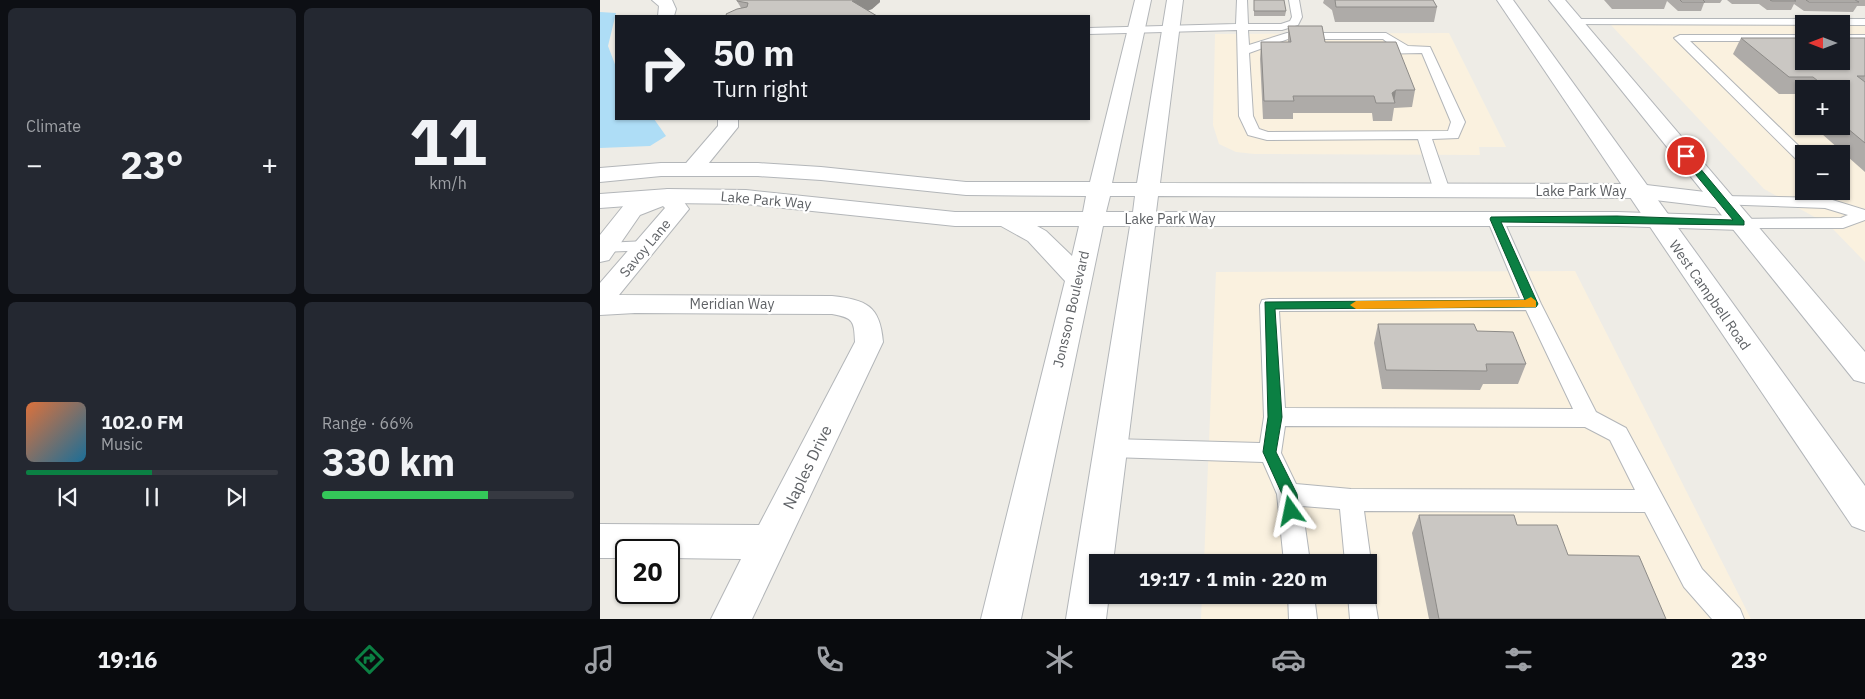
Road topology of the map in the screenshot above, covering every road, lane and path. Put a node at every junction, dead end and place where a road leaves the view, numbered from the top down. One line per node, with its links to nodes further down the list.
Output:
1 (660, 0): 8 (street)
2 (1143, 0): 14 (street, Jonsson Boulevard)
3 (1175, 0): 12 (street)
4 (1242, 0): 13 (lane)
5 (1294, 0): 13 (lane)
6 (1505, 0): 32 (street, West Campbell Road)
7 (1556, 0): 9 (street)
8 (666, 15)
9 (1575, 22): 10 (lane); 36 (street)
10 (1865, 22)
11 (1090, 24): 14 (lane)
12 (1171, 27): 13 (lane); 14 (lane); 30 (street)
13 (1242, 27): 20 (lane)
14 (1137, 28): 15 (lane); 29 (street, Jonsson Boulevard)
15 (1090, 31)
16 (1795, 38): 26 (lane)
17 (1850, 38): 18 (lane)
18 (1865, 38)
19 (1322, 46): 21 (lane)
20 (1248, 49): 21 (lane); 22 (lane); 25 (lane)
21 (1404, 49): 23 (lane); 25 (lane)
22 (1281, 51)
23 (1360, 53)
24 (728, 120): 27 (street)
25 (1424, 136): 31 (lane)
26 (1795, 150)
27 (692, 169): 28 (street, Lake Park Way); 29 (street, Lake Park Way); 33 (street)
28 (600, 175)
29 (1098, 190): 30 (street, Lake Park Way); 38 (street, Jonsson Boulevard)
30 (1148, 190): 31 (street, Lake Park Way); 39 (street)
31 (1442, 191): 32 (street, Lake Park Way)
32 (1638, 191): 36 (street, Lake Park Way); 42 (street, West Campbell Road)
33 (668, 196): 35 (street, Lake Park Way); 41 (street, Lake Park Way); 44 (street, Savoy Lane); 45 (street, Savoy Lane)
34 (1846, 200): 37 (lane)
35 (600, 201)
36 (1722, 201): 37 (lane); 43 (street)
37 (1864, 216): 43 (lane)
38 (1092, 219): 39 (street, Lake Park Way); 41 (street, Lake Park Way); 46 (street, Jonsson Boulevard)
39 (1143, 219): 40 (street, Lake Park Way); 54 (street)
40 (1495, 219): 42 (street, Lake Park Way); 48 (lane)
41 (1006, 220): 46 (street)
42 (1658, 220): 43 (street, Lake Park Way); 59 (street, West Campbell Road)
43 (1740, 223): 51 (street)
44 (648, 246): 45 (lane); 47 (street, Savoy Lane)
45 (602, 251)
46 (1078, 278): 67 (street, Jonsson Boulevard)
47 (600, 301)
48 (1532, 304): 52 (lane); 53 (lane)
49 (600, 306): 50 (street, Meridian Way)
50 (863, 313): 61 (street, Naples Drive)
51 (1865, 372)
52 (1275, 417): 53 (lane); 55 (lane)
53 (1588, 418): 58 (lane)
54 (1110, 448): 55 (lane); 68 (street)
55 (1270, 452): 56 (lane)
56 (1290, 494): 57 (lane); 62 (lane)
57 (1351, 500): 58 (lane); 63 (lane)
58 (1652, 501): 71 (lane)
59 (1865, 515)
60 (600, 541): 61 (street)
61 (770, 542): 66 (street, Naples Drive)
62 (1296, 554)
63 (1357, 554)
64 (1302, 604): 69 (lane)
65 (1362, 604): 70 (lane)
66 (731, 619)
67 (1002, 619)
68 (1086, 619)
69 (1303, 619)
70 (1364, 619)
71 (1730, 619)

